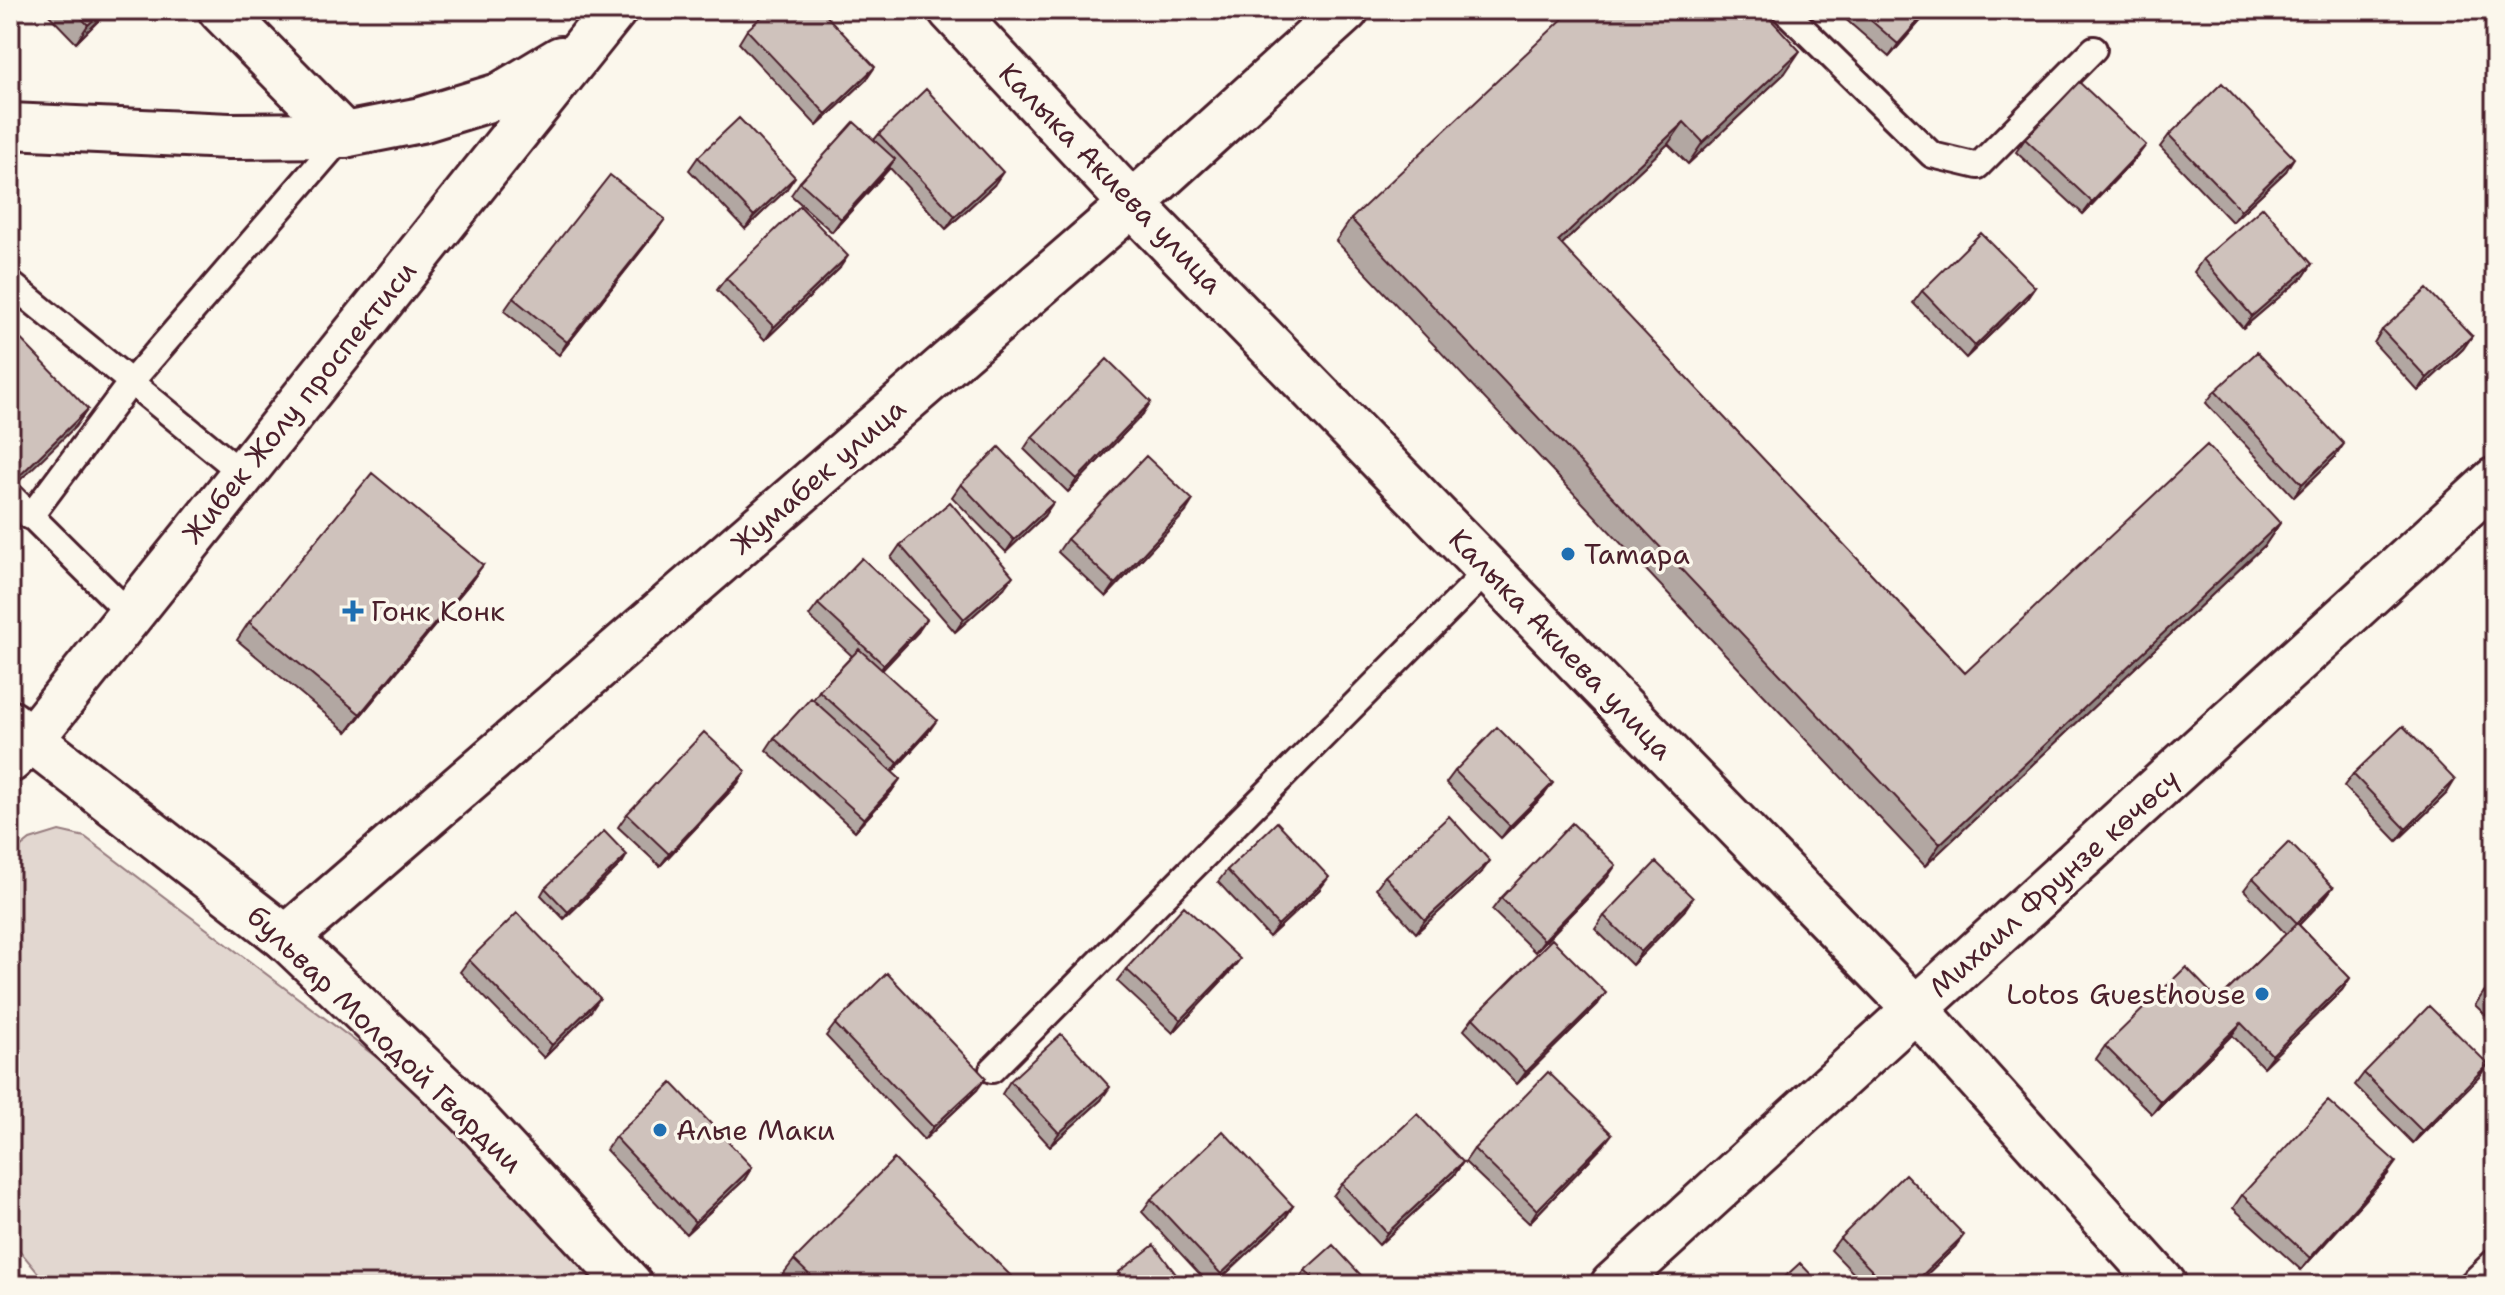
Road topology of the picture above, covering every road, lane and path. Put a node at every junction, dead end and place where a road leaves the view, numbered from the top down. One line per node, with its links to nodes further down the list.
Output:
1 (221, 10): 9 (main road)
2 (614, 10): 6 (main road, Жибек Жолу проспектиси)
3 (951, 10): 10 (main road, Калыка Акиева улица)
4 (1346, 10): 10 (main road, Жумабек улица)
5 (1784, 10): 7 (lane)
6 (587, 43): 9 (main road, Жибек Жолу проспектиси); 13 (main road, Жибек Жолу проспектиси)
7 (2094, 49)
8 (10, 126): 9 (main road, Жибек Жолу проспектиси)
9 (344, 135): 12 (lane)
10 (1132, 204): 17 (main road, Калыка Акиева улица); 20 (main road, Жумабек улица)
11 (10, 283): 12 (lane)
12 (131, 382): 13 (lane); 16 (lane)
13 (243, 474): 18 (main road, Жибек Жолу проспектиси)
14 (2495, 480): 21 (main road, Михаил Фрунзе көчөсү)
15 (10, 495): 16 (lane)
16 (30, 517): 18 (lane)
17 (1488, 570): 21 (main road, Калыка Акиева улица); 22 (lane)
18 (130, 614): 19 (main road, Жибек Жолу проспектиси)
19 (17, 740): 20 (main road, бульвар Молодой Гвардии)
20 (286, 938): 24 (main road, бульвар Молодой Гвардии)
21 (1916, 1009): 25 (main road, Михаил Фрунзе көчөсү); 26 (main road, Калыка Акиева улица)
22 (992, 1070)
23 (2495, 1261): 27 (lane)
24 (630, 1285)
25 (1613, 1285)
26 (2164, 1285)
27 (2470, 1285)

